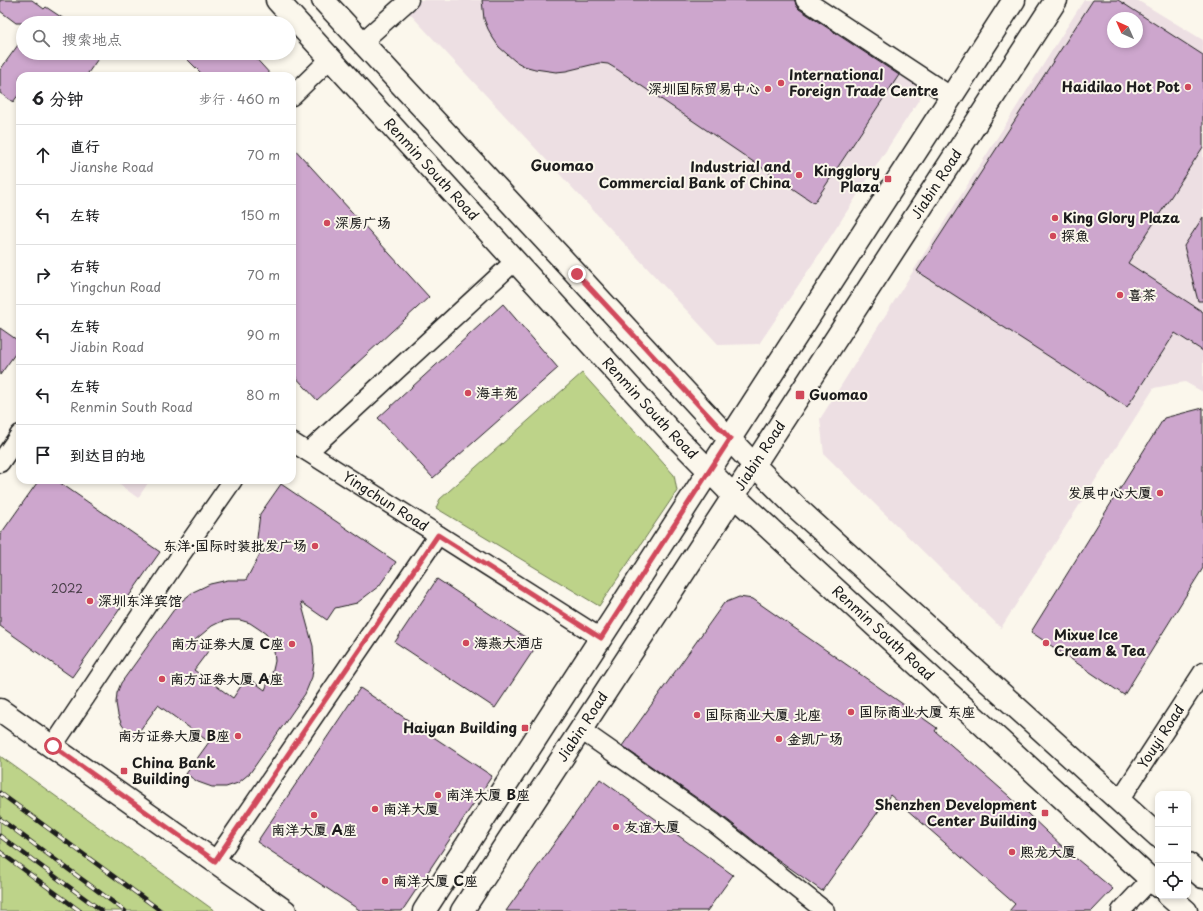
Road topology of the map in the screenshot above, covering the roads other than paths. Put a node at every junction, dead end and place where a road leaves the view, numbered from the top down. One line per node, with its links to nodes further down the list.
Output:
1 (277, 0): 7 (main road, Renmin South Road)
2 (323, 0): 9 (main road)
3 (410, 0): 9 (street)
4 (805, 0): 12 (street)
5 (1014, 0): 12 (main road)
6 (1056, 0): 19 (main road, Jiabin Road)
7 (292, 16)
8 (296, 20): 10 (main road, Renmin South Road)
9 (362, 42): 14 (main road)
10 (331, 58): 11 (street); 13 (main road, Renmin South Road)
11 (296, 92)
12 (952, 97): 14 (main road)
13 (515, 261): 17 (street); 20 (main road, Renmin South Road)
14 (730, 439): 19 (main road); 20 (main road)
15 (16, 440): 18 (street)
16 (296, 444): 17 (street, Yingchun Road)
17 (308, 452): 23 (street, Yingchun Road)
18 (0, 463)
19 (754, 465): 22 (main road, Jiabin Road); 33 (main road)
20 (709, 470): 22 (main road, Renmin South Road); 24 (main road)
21 (230, 484): 31 (street)
22 (733, 495): 29 (main road, Jiabin Road); 38 (main road, Renmin South Road)
23 (438, 535): 24 (street, Yingchun Road); 35 (street)
24 (601, 638): 41 (main road)
25 (1203, 672): 33 (street, Youyi Road)
26 (0, 703): 30 (main road)
27 (0, 710): 30 (main road)
28 (0, 726): 32 (main road)
29 (581, 730): 42 (main road, Jiabin Road); 43 (street)
30 (30, 731): 31 (main road)
31 (53, 746): 32 (main road)
32 (83, 768): 35 (main road)
33 (1119, 801): 34 (main road)
34 (1155, 833)
35 (215, 861): 40 (main road)
36 (1191, 867): 37 (main road)
37 (1203, 877)
38 (1154, 882): 44 (street)
39 (1172, 899): 45 (main road)
40 (285, 911)
41 (424, 911)
42 (462, 911)
43 (825, 911)
44 (1121, 911)
45 (1186, 911)

